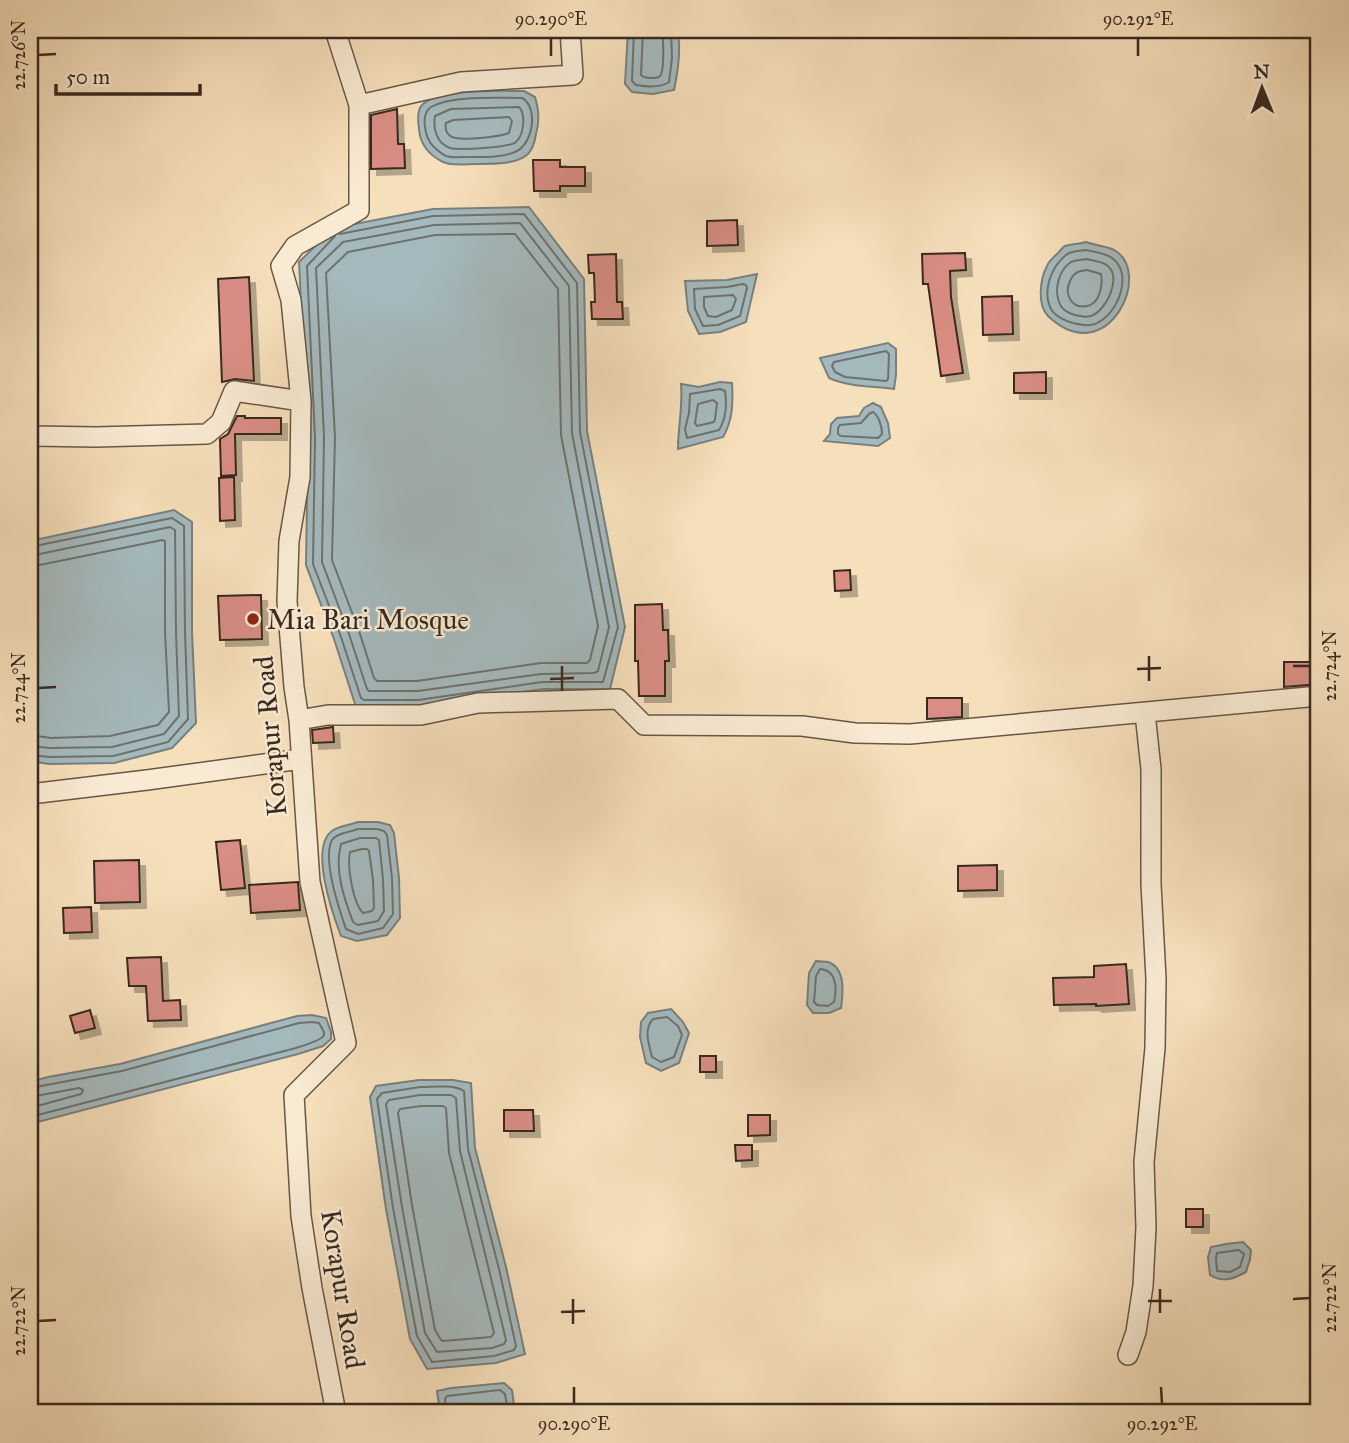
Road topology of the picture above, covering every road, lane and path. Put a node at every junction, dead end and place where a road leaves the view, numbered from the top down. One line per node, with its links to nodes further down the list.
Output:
1 (335, 30): 3 (street, Korapur Road)
2 (570, 30): 3 (street)
3 (359, 105): 4 (street, Korapur Road)
4 (301, 401): 5 (street); 8 (street, Korapur Road)
5 (30, 436)
6 (1319, 696): 7 (street)
7 (1145, 713): 8 (street); 11 (street)
8 (299, 720): 9 (street, Korapur Road)
9 (301, 759): 10 (street); 12 (street, Korapur Road)
10 (30, 793)
11 (1128, 1356)
12 (336, 1413)

